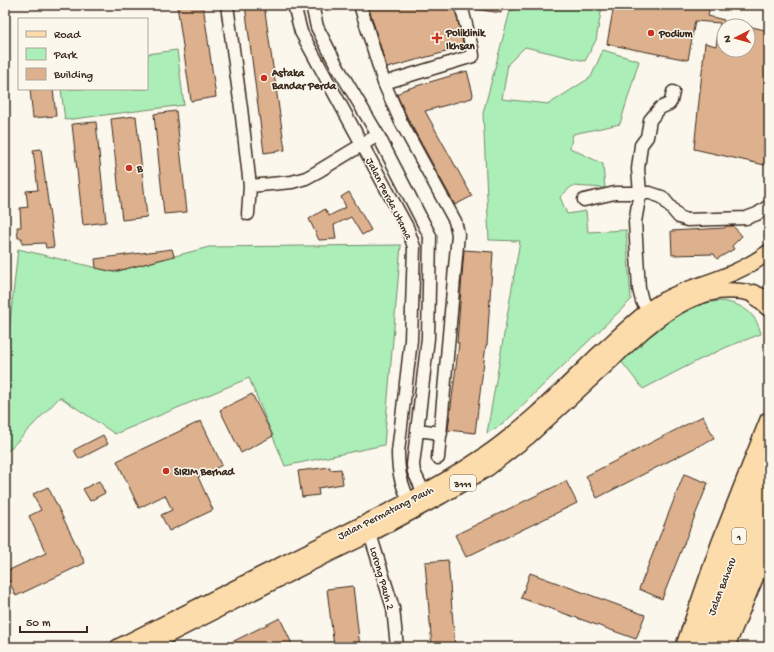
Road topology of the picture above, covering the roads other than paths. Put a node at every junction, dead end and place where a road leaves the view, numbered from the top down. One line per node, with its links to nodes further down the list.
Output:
1 (227, 5): 10 (street)
2 (294, 5): 9 (street, Jalan Perda Utama)
3 (312, 5): 8 (street, Jalan Perda Utama)
4 (360, 5): 6 (street)
5 (461, 5): 6 (street)
6 (384, 83): 21 (street)
7 (673, 92): 11 (street)
8 (378, 136): 9 (street); 20 (street, Jalan Perda Utama)
9 (362, 145): 10 (street); 26 (street, Jalan Perda Utama)
10 (250, 186): 14 (street)
11 (640, 192): 12 (street); 13 (street); 18 (street)
12 (584, 200)
13 (769, 206)
14 (248, 214)
15 (769, 252): 18 (main road, Jalan Permatang Pauh / 3111)
16 (761, 296): 17 (highway); 27 (main road, Jalan Permatang Pauh / 3111)
17 (769, 307)
18 (648, 310): 24 (main road, Jalan Permatang Pauh / 3111)
19 (769, 421): 33 (highway)
20 (417, 430): 21 (street); 24 (street, Jalan Perda Utama)
21 (441, 433): 23 (street)
22 (769, 457): 29 (highway, Jalan Baharu / 1)
23 (438, 458)
24 (424, 493): 26 (main road, Jalan Permatang Pauh / 3111)
25 (769, 497): 29 (highway, Jalan Baharu / 1)
26 (409, 501): 30 (main road, Jalan Permatang Pauh / 3111)
27 (370, 534): 31 (main road, Jalan Permatang Pauh / 3111); 32 (street, Lorong Pauh 2)
28 (769, 541): 36 (highway)
29 (715, 618): 34 (highway, Jalan Baharu / 1); 35 (highway, Jalan Baharu / 1)
30 (118, 647)
31 (144, 647)
32 (396, 647)
33 (685, 647)
34 (697, 647)
35 (712, 647)
36 (724, 647)

